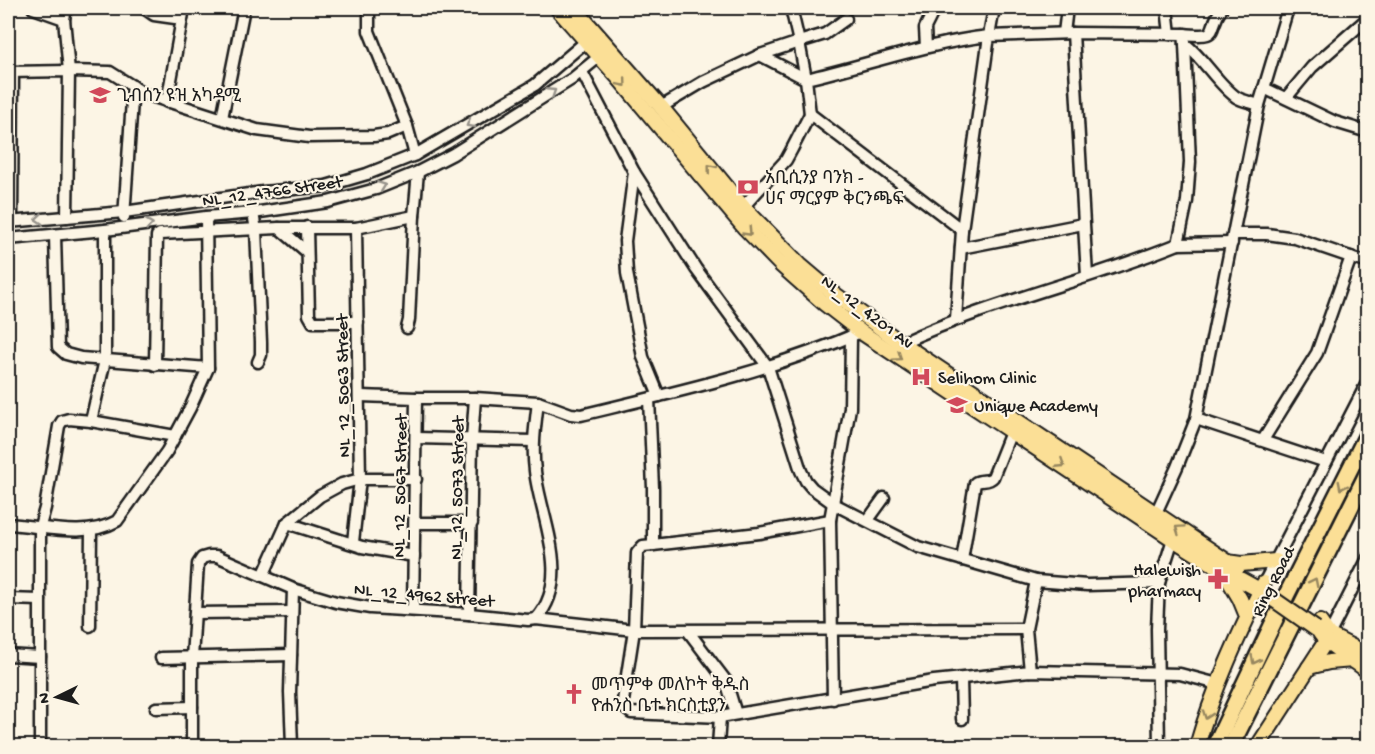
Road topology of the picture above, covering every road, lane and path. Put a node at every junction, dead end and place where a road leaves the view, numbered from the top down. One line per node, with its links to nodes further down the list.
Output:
1 (33, 8): 19 (street)
2 (66, 8): 19 (street)
3 (144, 8): 17 (street)
4 (184, 8): 17 (street)
5 (244, 8): 40 (street)
6 (369, 8): 41 (street)
7 (556, 8): 23 (main road, NL_12_4201 Av)
8 (576, 8): 23 (main road, NL_12_4201 Av)
9 (791, 8): 25 (street)
10 (935, 8): 26 (street)
11 (994, 8): 22 (street)
12 (1067, 8): 20 (street)
13 (1167, 8): 21 (street)
14 (1222, 8): 24 (street)
15 (1288, 8): 34 (street)
16 (1368, 18): 35 (street)
17 (182, 19): 36 (street)
18 (846, 19): 25 (street)
19 (64, 20): 29 (street)
20 (1069, 33): 21 (street); 22 (street); 53 (street)
21 (1170, 34): 24 (street)
22 (989, 36): 26 (street); 60 (street)
23 (591, 37): 27 (main road, NL_12_4201 Av); 43 (street, NL_12_4766 Street, one-way to 43)
24 (1185, 39): 37 (street); 65 (street)
25 (799, 42): 28 (street); 32 (street)
26 (926, 47): 32 (street)
27 (605, 53): 31 (street, NL_12_4766 Street); 38 (main road, NL_12_4201 Av); 74 (main road, NL_12_4201 Av, one-way to 74)
28 (760, 55): 32 (street); 38 (street)
29 (69, 71): 30 (street); 33 (street); 50 (street)
30 (10, 72): 52 (street)
31 (582, 72): 44 (street, NL_12_4766 Street, one-way to 31); 45 (street)
32 (806, 79): 39 (street)
33 (133, 86): 36 (street); 47 (street)
34 (1264, 88): 35 (street); 37 (street)
35 (1286, 98): 42 (street)
36 (167, 102): 40 (street)
37 (1259, 105): 64 (street)
38 (661, 107): 46 (main road, NL_12_4201 Av, one-way to 38)
39 (810, 114): 46 (street); 60 (street)
40 (222, 118): 41 (street)
41 (407, 126): 43 (street)
42 (1368, 132)
43 (415, 155): 47 (street, NL_12_4766 Street)
44 (418, 172): 48 (street, NL_12_4766 Street, one-way to 44); 49 (street)
45 (634, 172): 79 (street); 85 (street)
46 (743, 207): 75 (main road, NL_12_4201 Av)
47 (124, 212): 50 (street, NL_12_4766 Street); 54 (street)
48 (253, 213): 51 (street, NL_12_4766 Street); 59 (street)
49 (414, 216): 57 (street, NL_12_4766 Street); 73 (street)
50 (66, 217): 52 (street, NL_12_4766 Street, one-way to 52)
51 (206, 217): 54 (street, NL_12_4766 Street, one-way to 51); 61 (street)
52 (10, 222)
53 (1083, 224): 66 (street); 70 (street)
54 (125, 227): 58 (street, NL_12_4766 Street)
55 (307, 227): 56 (street, NL_12_4766 Street); 57 (street, NL_12_4766 Street); 67 (street)
56 (279, 228): 59 (street, NL_12_4766 Street); 67 (street)
57 (356, 228): 72 (street, NL_12_5063 Street)
58 (105, 230): 62 (street, NL_12_4766 Street); 76 (street)
59 (256, 230): 61 (street, NL_12_4766 Street); 77 (street)
60 (962, 230): 66 (street)
61 (208, 232): 78 (street, NL_12_4766 Street); 80 (street)
62 (55, 235): 63 (street, NL_12_4766 Street); 76 (street)
63 (8, 239)
64 (1233, 239): 65 (street); 68 (street); 87 (street)
65 (1178, 244): 70 (street)
66 (961, 248): 71 (street)
67 (308, 252): 72 (street)
68 (1351, 257): 69 (street); 94 (street)
69 (1368, 263)
70 (1088, 276): 71 (street)
71 (956, 319): 75 (street)
72 (358, 322): 82 (street, NL_12_5063 Street)
73 (407, 328)
74 (856, 334): 79 (street); 89 (main road, NL_12_4201 Av, one-way to 89); 101 (street)
75 (901, 344): 102 (main road, NL_12_4201 Av)
76 (105, 360): 78 (street); 88 (street)
77 (258, 362)
78 (155, 365): 80 (street)
79 (768, 367): 85 (street); 101 (street)
80 (208, 369): 91 (street)
81 (1368, 381): 96 (street)
82 (361, 396): 83 (street); 98 (street, NL_12_5063 Street)
83 (416, 398): 84 (street); 92 (street, NL_12_5067 Street)
84 (475, 398): 86 (street); 93 (street, NL_12_5073 Street)
85 (654, 398): 86 (street); 113 (street)
86 (538, 402): 95 (street)
87 (1196, 419): 94 (street); 102 (street)
88 (91, 421): 91 (street); 109 (street)
89 (1011, 432): 111 (main road, NL_12_4201 Av, one-way to 111); 116 (street)
90 (1368, 433): 163 (highway, Ring Road, one-way to 163)
91 (175, 436): 110 (street)
92 (417, 438): 93 (street); 99 (street, NL_12_5067 Street)
93 (472, 439): 95 (street); 107 (street, NL_12_5073 Street)
94 (1263, 440): 96 (street)
95 (532, 441): 131 (street)
96 (1326, 462): 117 (street)
97 (1368, 472): 164 (highway, Ring Road, one-way to 97)
98 (360, 479): 99 (street); 105 (street); 112 (street, NL_12_5063 Street)
99 (416, 479): 106 (street, NL_12_5067 Street)
100 (884, 498): 104 (street)
101 (834, 504): 103 (street); 104 (street)
102 (1156, 513): 118 (main road, NL_12_4201 Av, one-way to 102)
103 (830, 520): 113 (street); 135 (street)
104 (868, 520): 116 (street)
105 (287, 523): 112 (street); 119 (street)
106 (415, 523): 107 (street); 114 (street, NL_12_5067 Street)
107 (472, 523): 129 (street, NL_12_5073 Street)
108 (8, 524): 109 (street)
109 (40, 526): 110 (street); 125 (street)
110 (91, 531): 132 (street)
111 (1173, 539): 118 (main road, NL_12_4201 Av); 121 (street)
112 (353, 543): 114 (street)
113 (653, 545): 134 (street)
114 (414, 556): 126 (street, NL_12_5067 Street)
115 (1368, 558): 137 (street)
116 (962, 560): 120 (street)
117 (1276, 561): 118 (main road); 122 (street)
118 (1225, 566): 122 (main road); 130 (main road)
119 (262, 576): 123 (street, NL_12_4962 Street); 128 (street, NL_12_4962 Street)
120 (1036, 581): 121 (street); 133 (street)
121 (1159, 583): 148 (street)
122 (1264, 588): 130 (main road); 137 (main road, bridge)
123 (293, 589): 126 (street, NL_12_4962 Street); 127 (street)
124 (8, 599): 125 (street)
125 (40, 600): 141 (street)
126 (413, 610): 129 (street, NL_12_4962 Street)
127 (292, 612): 128 (street); 139 (street)
128 (195, 613): 143 (street)
129 (469, 614): 131 (street, NL_12_4962 Street)
130 (1246, 616): 150 (main road)
131 (536, 619): 134 (street, NL_12_4962 Street)
132 (90, 626)
133 (1026, 629): 135 (street, NL_12_4962 Street); 146 (street)
134 (634, 630): 136 (street, NL_12_4962 Street); 155 (street)
135 (831, 630): 136 (street, NL_12_4962 Street); 151 (street)
136 (688, 631): 154 (street)
137 (1328, 638): 140 (main road); 144 (main road); 145 (main road)
138 (8, 655): 141 (street)
139 (291, 655): 143 (street); 159 (street)
140 (1368, 655)
141 (40, 657): 157 (street)
142 (160, 658): 143 (street)
143 (192, 658): 152 (street)
144 (1353, 660): 145 (main road); 147 (main road)
145 (1309, 667): 165 (main road)
146 (1030, 671): 148 (street); 149 (street)
147 (1368, 671)
148 (1157, 675): 150 (street); 161 (street)
149 (961, 679): 151 (street); 156 (street)
150 (1218, 683): 162 (main road, one-way to 162)
151 (833, 699): 154 (street)
152 (192, 707): 153 (street); 158 (street)
153 (156, 708)
154 (736, 714): 155 (street)
155 (720, 717): 160 (street)
156 (962, 719)
157 (40, 744)
158 (192, 747)
159 (292, 747)
160 (718, 747)
161 (1159, 747)
162 (1197, 747)
163 (1215, 747)
164 (1231, 747)
165 (1258, 747)

